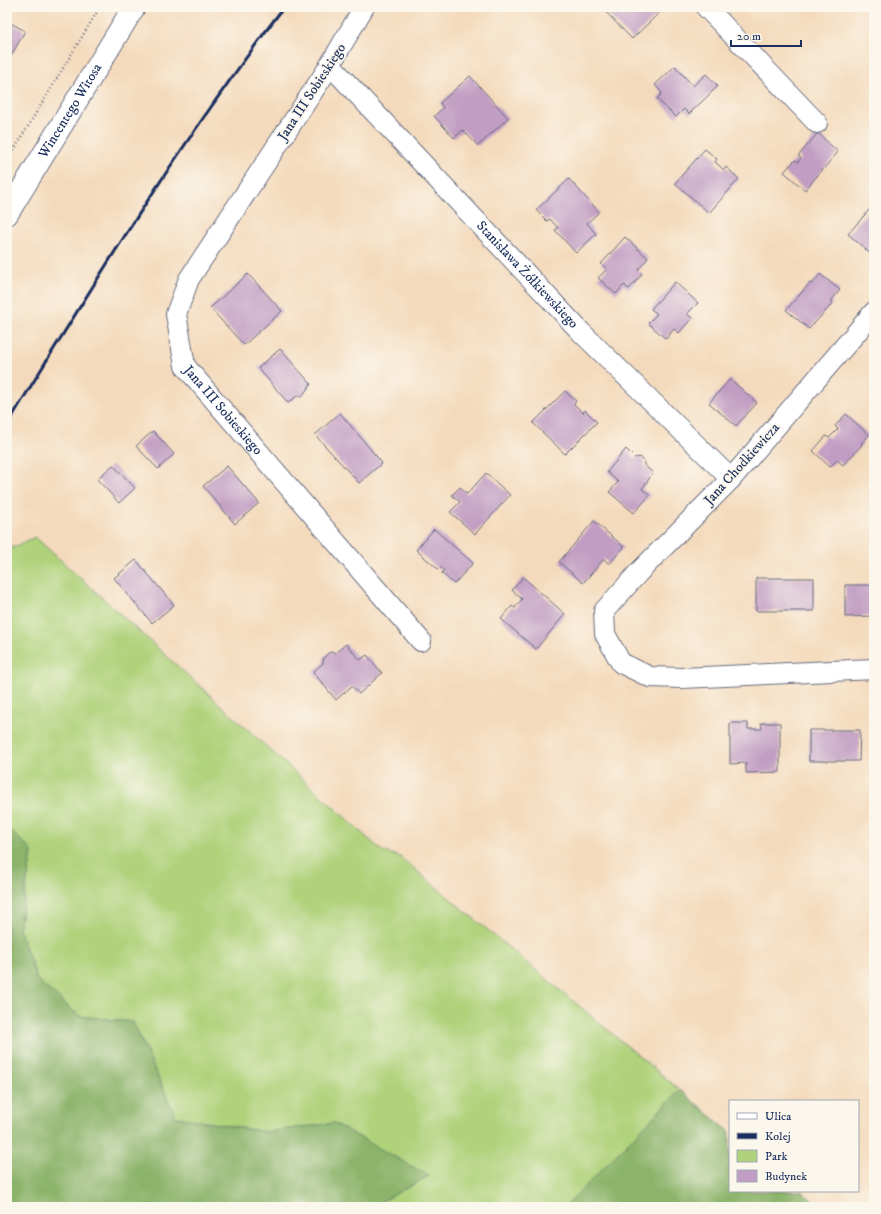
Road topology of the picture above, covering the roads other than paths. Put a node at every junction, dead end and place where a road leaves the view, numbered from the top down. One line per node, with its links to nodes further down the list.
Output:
1 (134, 7): 6 (street, Wincentego Witosa)
2 (364, 7): 4 (street, Jana III Sobieskiego)
3 (706, 7): 5 (street)
4 (330, 65): 8 (street, Stanisława Żółkiewskiego); 9 (street, Jana III Sobieskiego)
5 (817, 123)
6 (7, 214)
7 (874, 312): 8 (street, Jana Chodkiewicza)
8 (731, 479): 10 (street, Jana Chodkiewicza)
9 (421, 641)
10 (874, 669)

